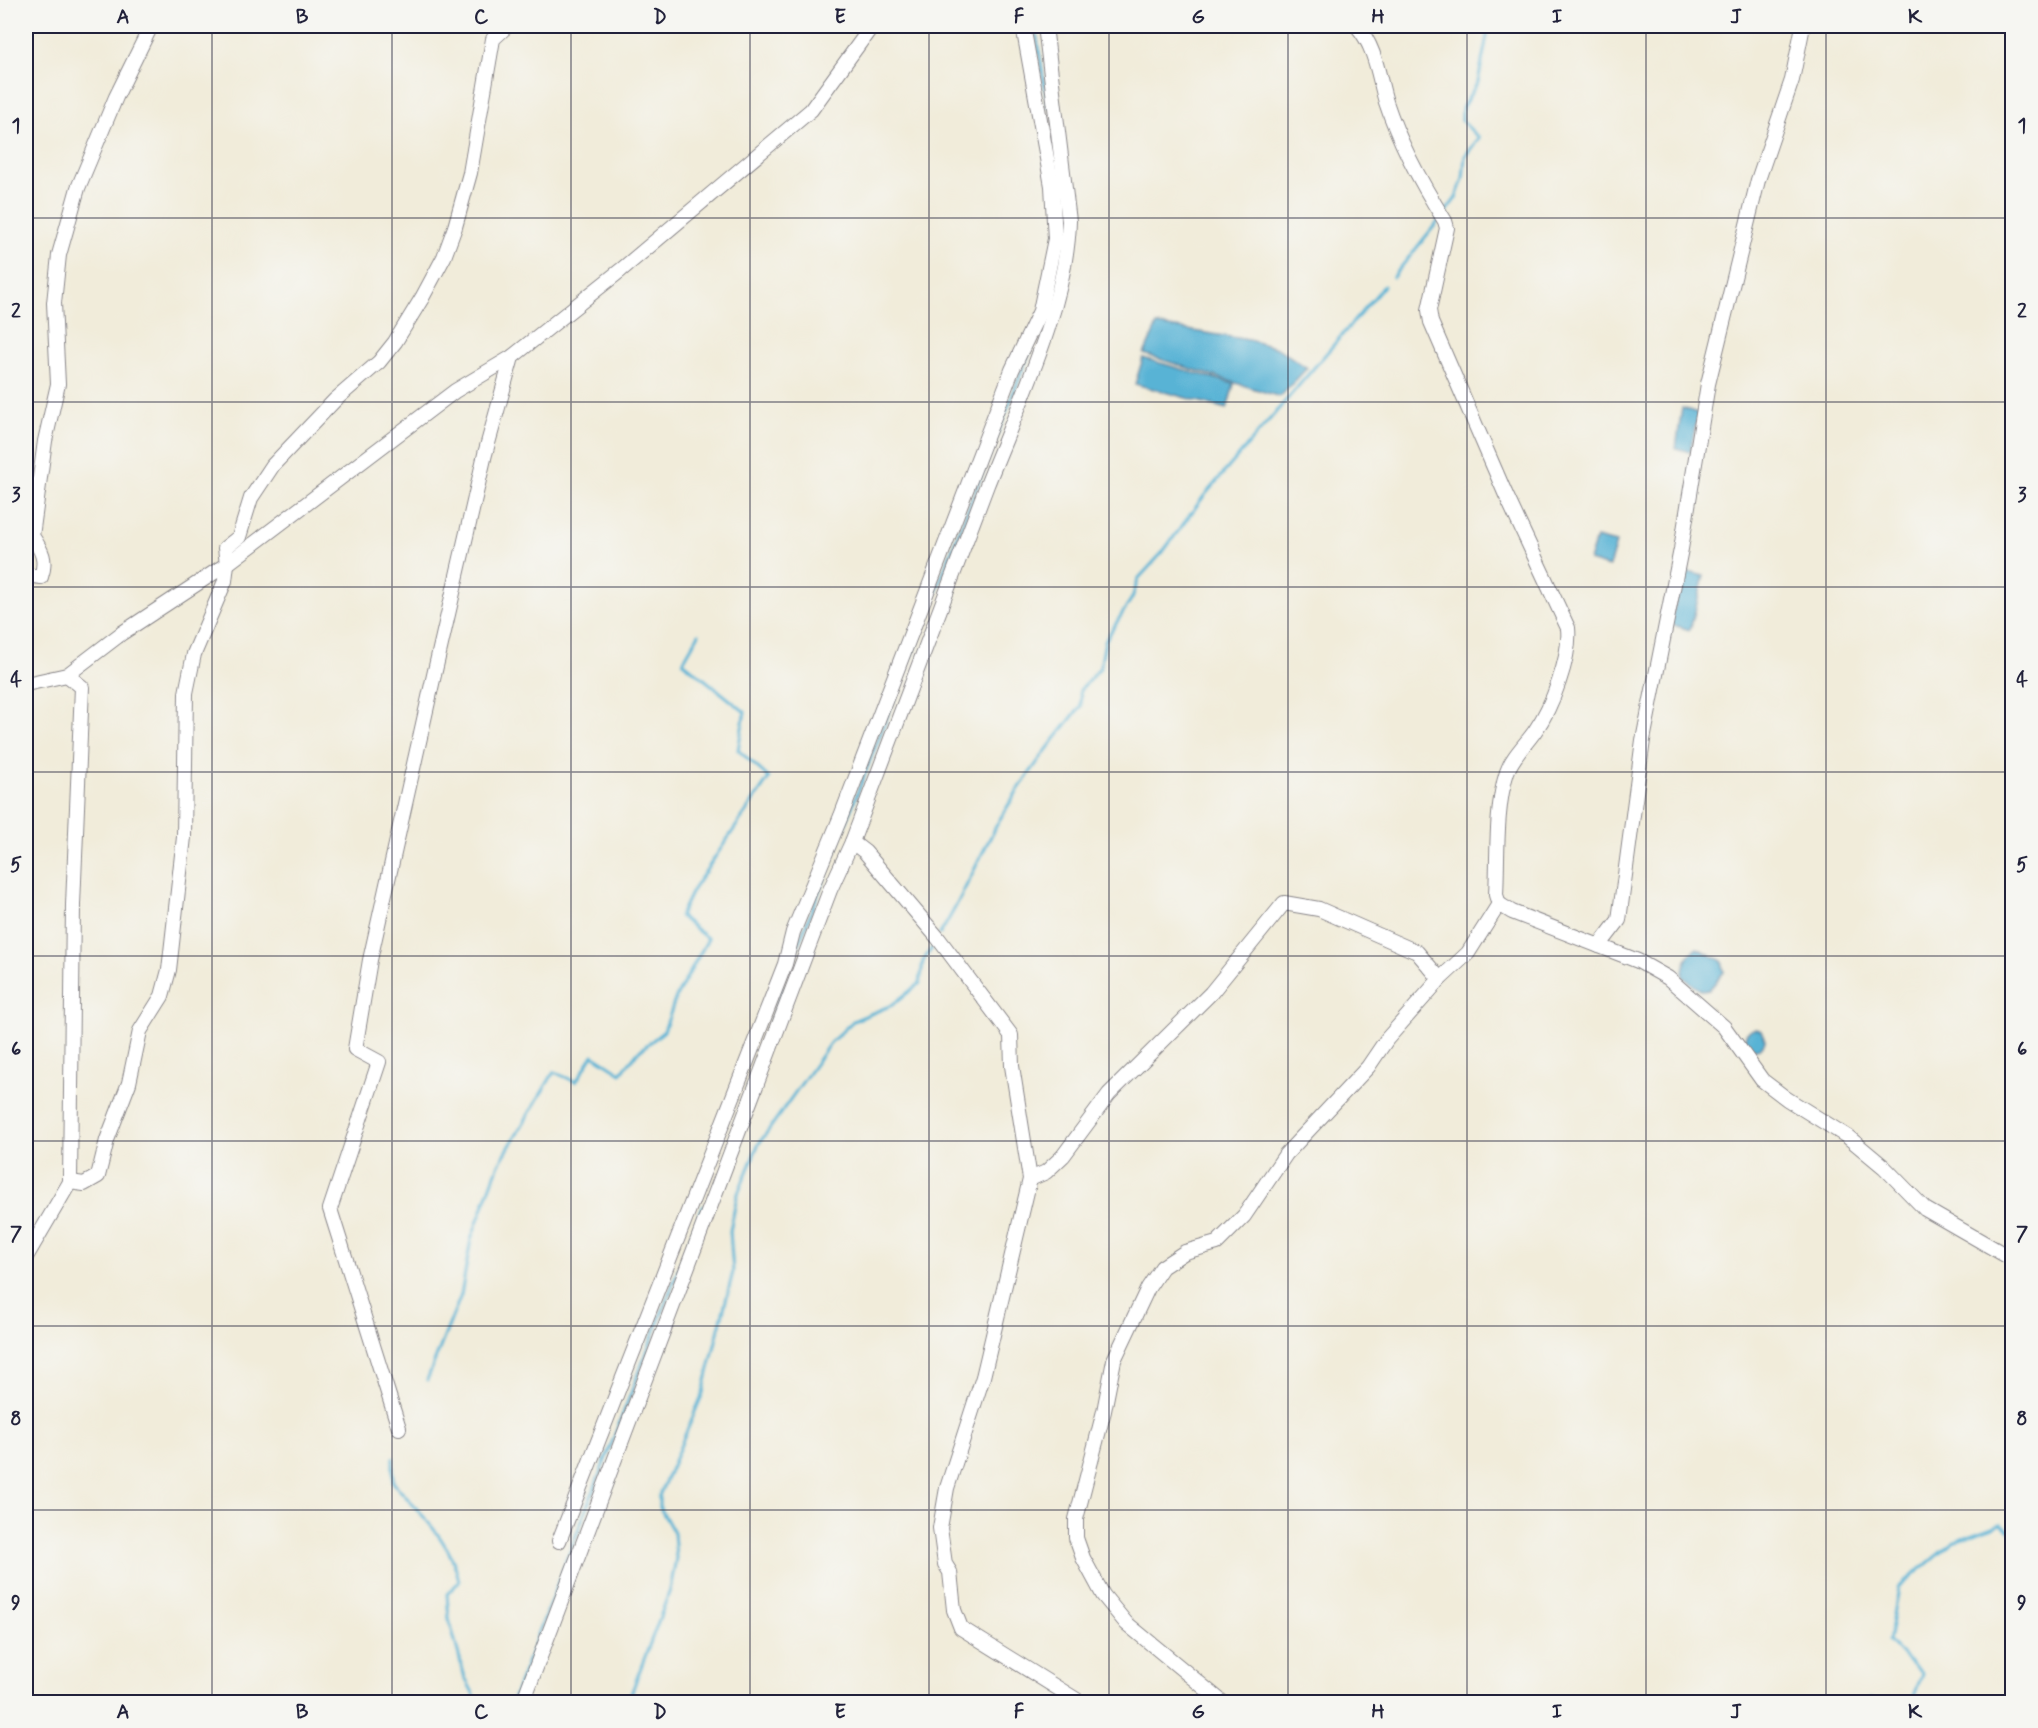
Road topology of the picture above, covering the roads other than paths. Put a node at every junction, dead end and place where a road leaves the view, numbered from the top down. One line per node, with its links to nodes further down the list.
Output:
1 (151, 26): 10 (street)
2 (507, 26): 9 (street)
3 (872, 26): 8 (street)
4 (1023, 26): 22 (street)
5 (1045, 26): 13 (street)
6 (1357, 26): 14 (street)
7 (1803, 26): 15 (street)
8 (512, 357): 9 (street); 21 (street)
9 (227, 564): 11 (street); 18 (street)
10 (26, 575)
11 (67, 675): 12 (street); 18 (street)
12 (26, 684)
13 (852, 842): 17 (street); 23 (street)
14 (1499, 904): 15 (street); 16 (street)
15 (1599, 946): 20 (street)
16 (1440, 980): 17 (street); 25 (street)
17 (1030, 1179): 24 (street)
18 (70, 1182): 19 (street)
19 (26, 1257)
20 (2013, 1259)
21 (399, 1428)
22 (559, 1541)
23 (523, 1702)
24 (1080, 1702)
25 (1221, 1702)

